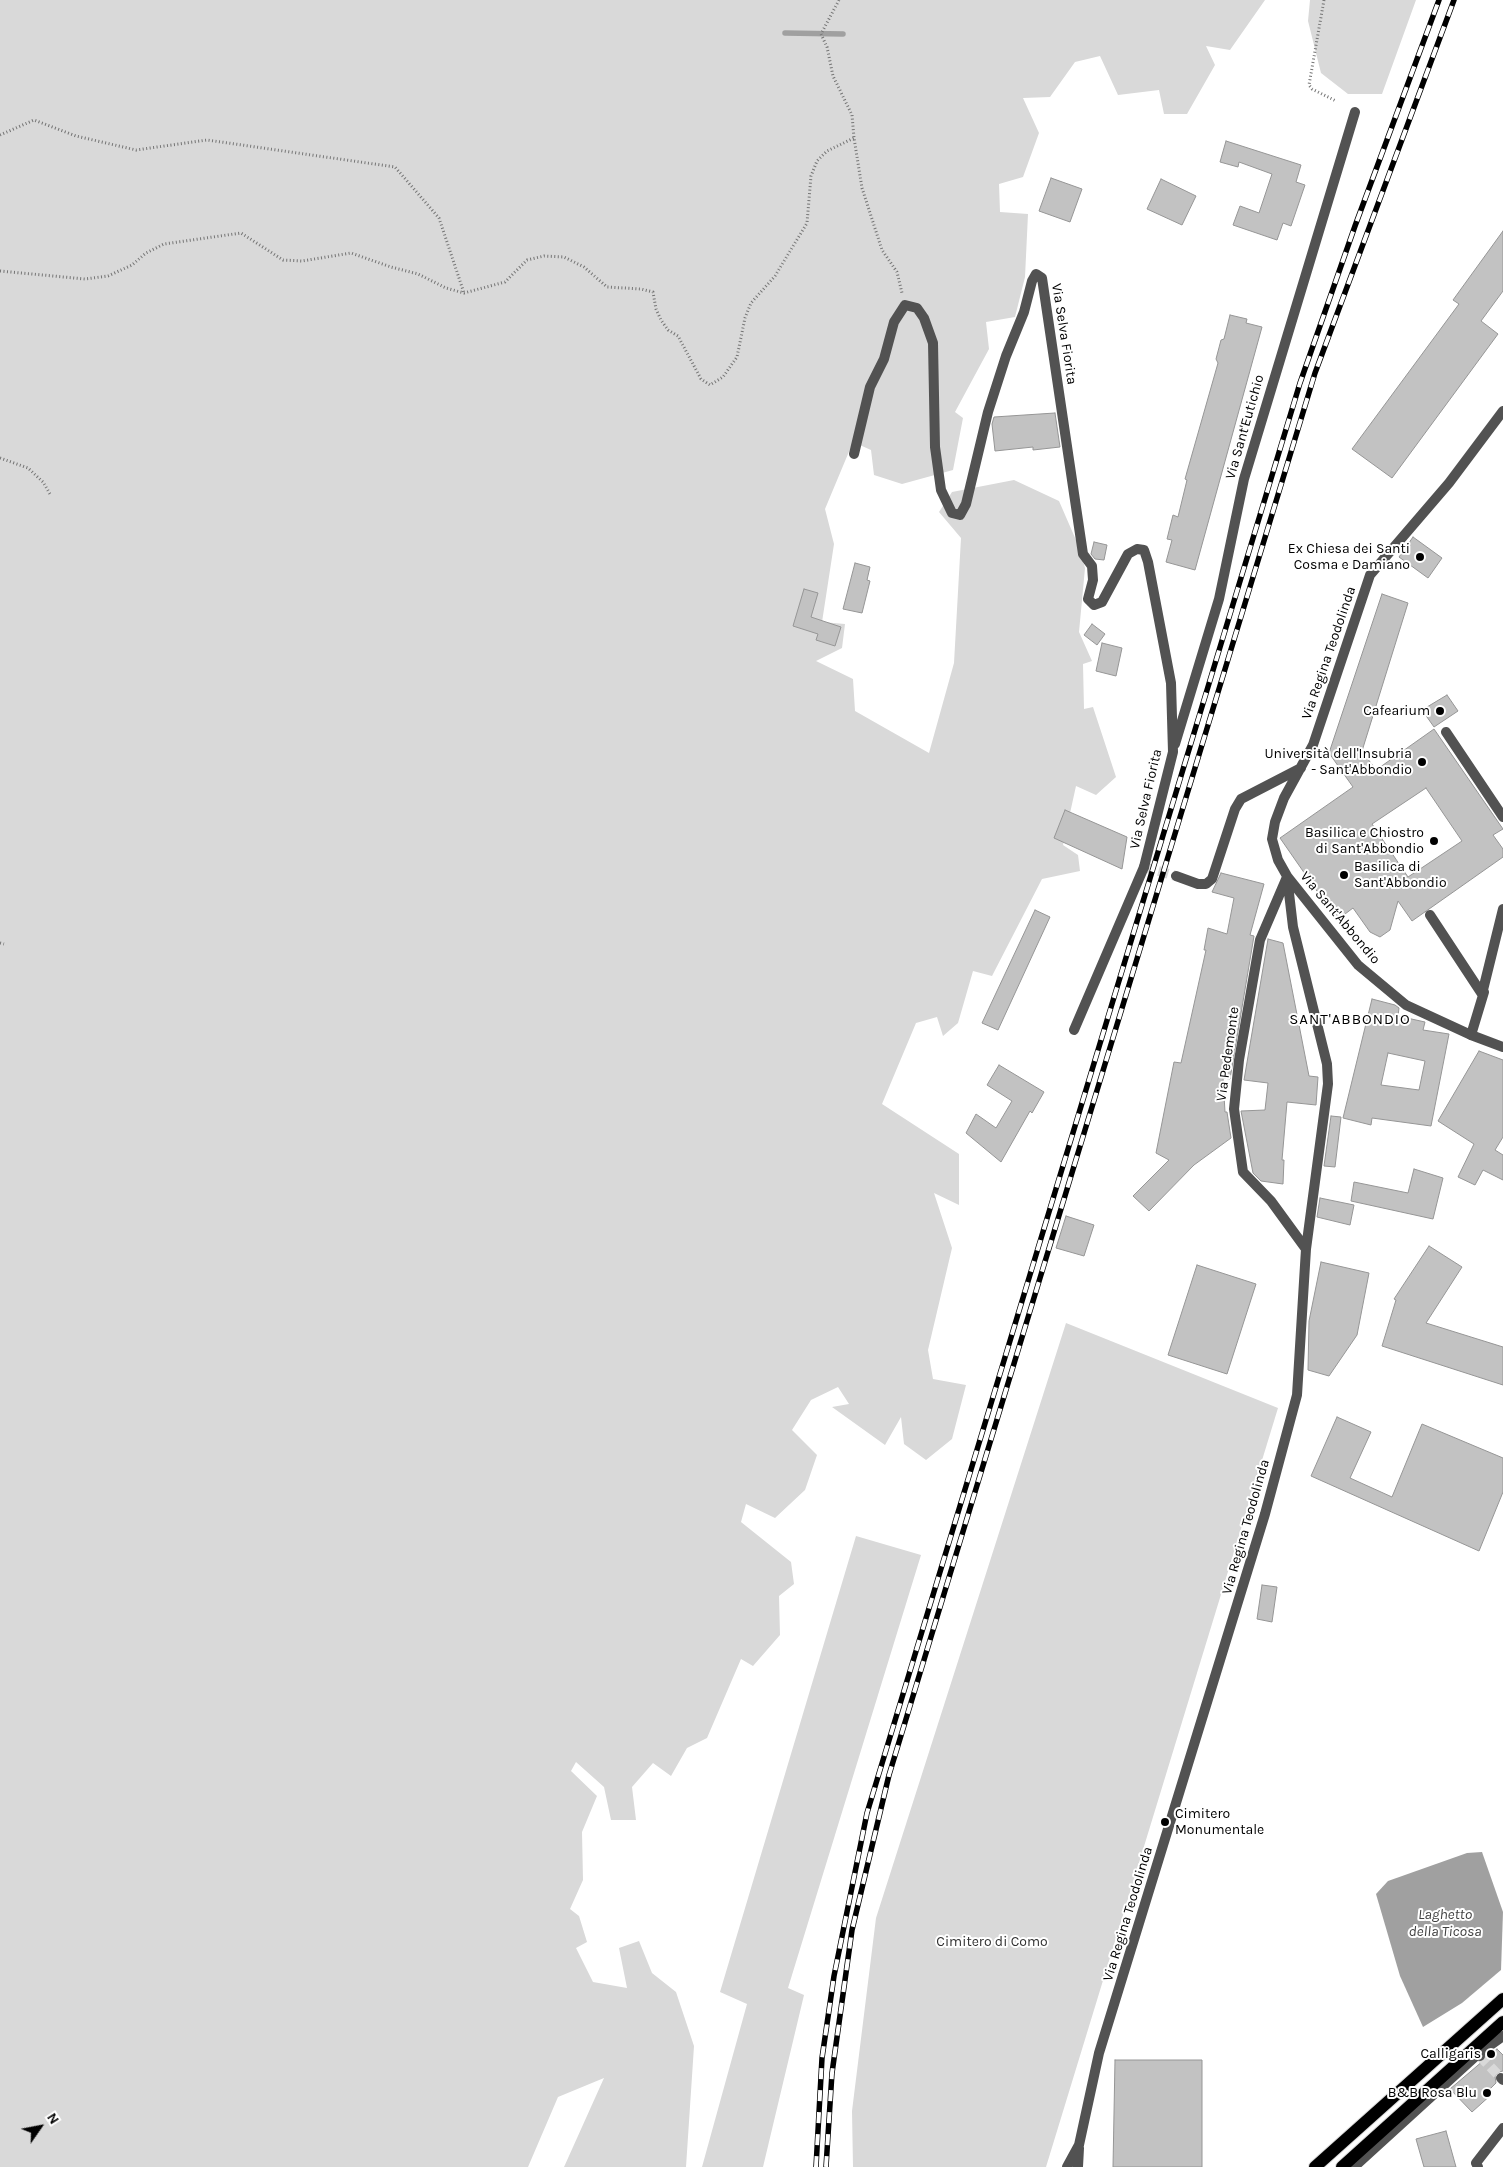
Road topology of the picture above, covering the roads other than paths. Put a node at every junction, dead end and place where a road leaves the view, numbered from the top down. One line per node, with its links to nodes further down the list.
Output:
1 (1355, 112): 5 (street, Via Sant'Eutichio)
2 (1503, 411): 6 (street, Via Regina Teodolinda)
3 (854, 454): 5 (street, Via Selva Fiorita)
4 (1446, 732): 7 (street)
5 (1173, 752): 13 (street, Via Selva Fiorita)
6 (1300, 768): 8 (street, Via Regina Teodolinda); 9 (street)
7 (1503, 817)
8 (1287, 876): 14 (street, Via Sant'Abbondio); 16 (street, Via Regina Teodolinda); 16 (street, Via Pedemonte)
9 (1179, 878)
10 (1503, 909): 12 (street)
11 (1430, 915): 12 (street)
12 (1482, 994): 14 (street)
13 (1074, 1030)
14 (1471, 1035): 15 (street, Via Sant'Abbondio)
15 (1503, 1047)
16 (1306, 1249): 21 (street, Via Regina Teodolinda)
17 (1503, 1998): 24 (main road)
18 (1503, 2022): 25 (main road)
19 (1503, 2036): 26 (street)
20 (1503, 2128): 27 (street)
21 (1079, 2145): 22 (street, Via Regina Teodolinda); 23 (street)
22 (1067, 2167)
23 (1078, 2167)
24 (1315, 2167)
25 (1342, 2167)
26 (1354, 2167)
27 (1478, 2167)

